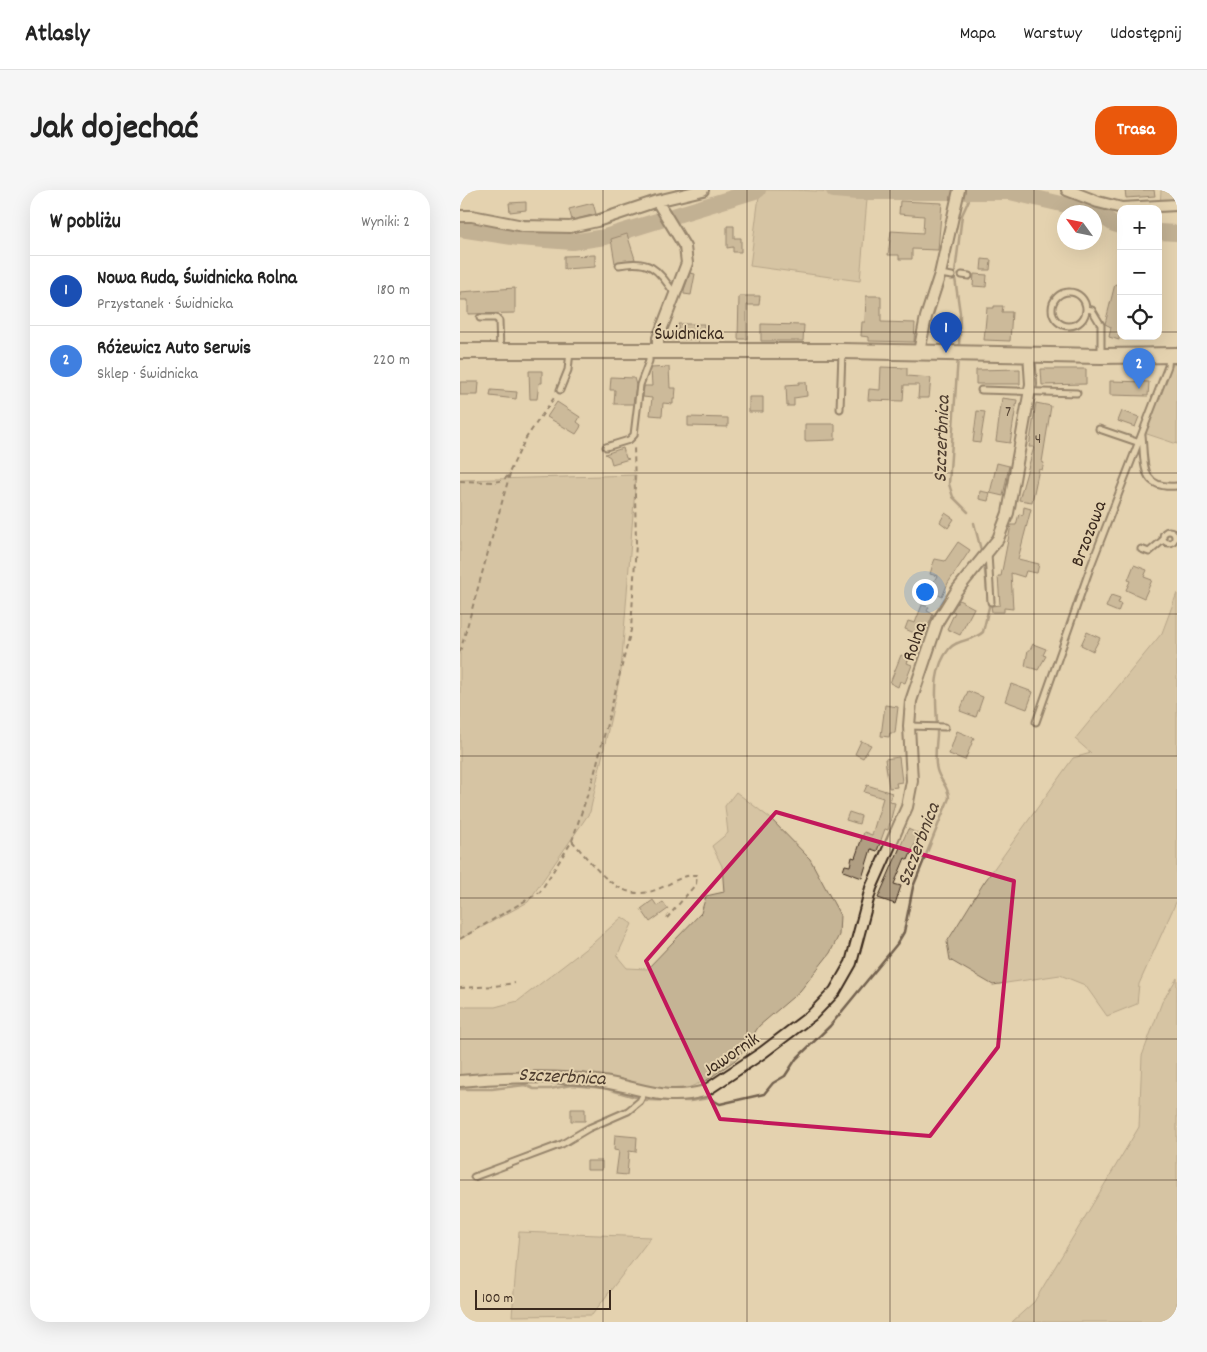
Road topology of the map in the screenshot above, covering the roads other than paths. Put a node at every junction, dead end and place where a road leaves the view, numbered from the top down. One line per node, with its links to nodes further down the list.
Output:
1 (703, 190): 4 (street)
2 (1067, 190): 5 (street)
3 (958, 195): 8 (street)
4 (658, 203): 6 (street); 12 (street)
5 (1177, 205)
6 (460, 216)
7 (620, 265): 12 (lane)
8 (940, 274): 10 (lane); 20 (street)
9 (962, 275): 11 (lane)
10 (952, 276)
11 (969, 276)
12 (675, 294): 15 (street)
13 (1086, 309): 13 (lane); 22 (lane)
14 (480, 318): 17 (lane)
15 (654, 350): 18 (street, Świdnicka); 19 (street, Świdnicka); 32 (lane)
16 (460, 351): 17 (street, Świdnicka)
17 (500, 351): 18 (street, Świdnicka)
18 (570, 351): 24 (lane)
19 (842, 351): 20 (street, Świdnicka); 28 (lane)
20 (919, 352): 21 (street, Świdnicka)
21 (1029, 354): 22 (street, Świdnicka); 26 (street, Rolna)
22 (1101, 356): 23 (street, Świdnicka)
23 (1173, 356): 30 (lane, Brzozowa)
24 (560, 390)
25 (981, 390): 26 (lane)
26 (1029, 392): 27 (lane); 37 (street, Rolna)
27 (1077, 393)
28 (840, 409)
29 (1099, 429): 31 (lane)
30 (1141, 432): 31 (lane, Brzozowa); 33 (lane)
31 (1137, 442): 39 (lane, Brzozowa)
32 (606, 447)
33 (1177, 486)
34 (1175, 531): 35 (lane); 35 (lane)
35 (1163, 540): 36 (lane)
36 (1141, 549)
37 (985, 558): 38 (lane); 40 (street, Rolna)
38 (991, 602)
39 (1036, 722)
40 (909, 726): 41 (lane); 42 (street, Rolna)
41 (945, 727)
42 (861, 921): 44 (street, Jawornik)
43 (460, 1080): 44 (street, Jawornik)
44 (644, 1093): 45 (lane)
45 (474, 1177)

